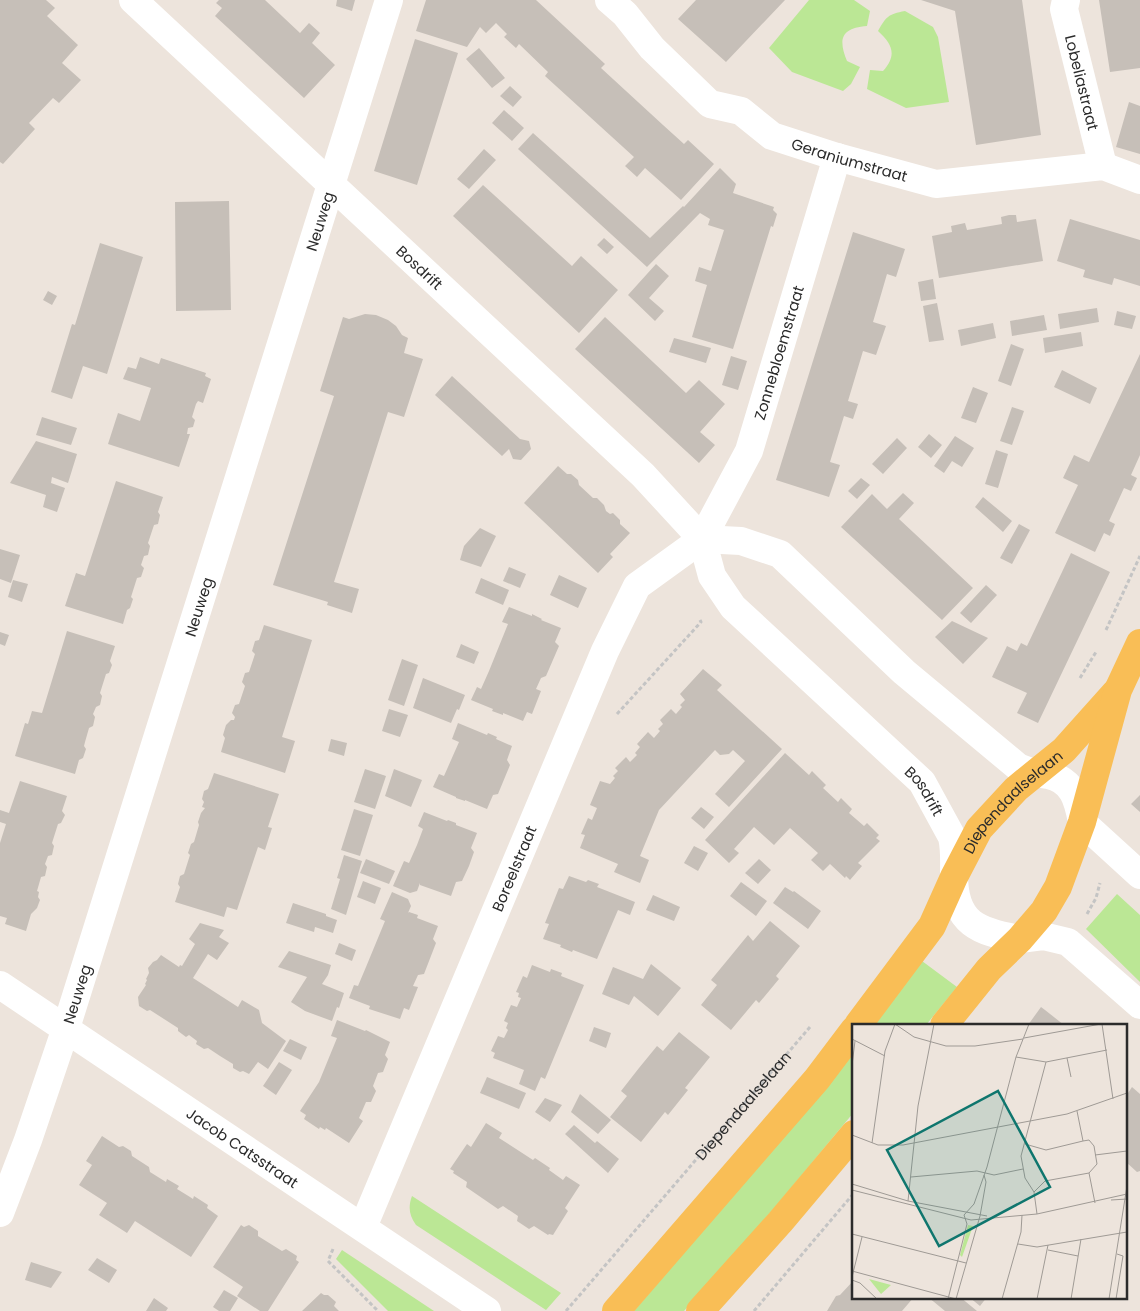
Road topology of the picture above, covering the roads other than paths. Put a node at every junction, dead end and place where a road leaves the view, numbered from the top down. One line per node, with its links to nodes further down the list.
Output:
1 (134, 0): 8 (street, Bosdrift)
2 (389, 0): 8 (street, Neuweg)
3 (1066, 0): 6 (street, Lobeliastraat)
4 (624, 5): 5 (street, Geraniumstraat)
5 (837, 158): 6 (street, Geraniumstraat); 9 (street, Zonnebloemstraat)
6 (1103, 166): 7 (street, Geraniumstraat)
7 (1140, 180)
8 (330, 184): 9 (street, Bosdrift); 21 (street, Neuweg)
9 (702, 539): 12 (street); 15 (street, Bosdrift); 25 (street, Boreelstraat)
10 (1140, 643): 11 (main road, Diependaalselaan)
11 (1118, 690): 12 (main road, Diependaalselaan); 13 (main road, Diependaalselaan)
12 (1035, 773): 13 (street); 15 (main road, Diependaalselaan)
13 (1082, 822): 14 (street); 16 (main road, Diependaalselaan)
14 (1140, 875)
15 (954, 877): 16 (street, Bosdrift); 19 (main road, Diependaalselaan)
16 (1020, 939): 18 (street, Bosdrift); 20 (main road, Diependaalselaan)
17 (0, 985): 21 (street, Jacob Catsstraat)
18 (1140, 1005)
19 (859, 1024)
20 (945, 1024)
21 (66, 1028): 24 (street, Neuweg); 25 (street, Jacob Catsstraat)
22 (852, 1033): 27 (main road)
23 (852, 1136): 28 (main road)
24 (0, 1213)
25 (354, 1221): 26 (street, Jacob Catsstraat)
26 (487, 1311)
27 (616, 1311)
28 (700, 1311)

